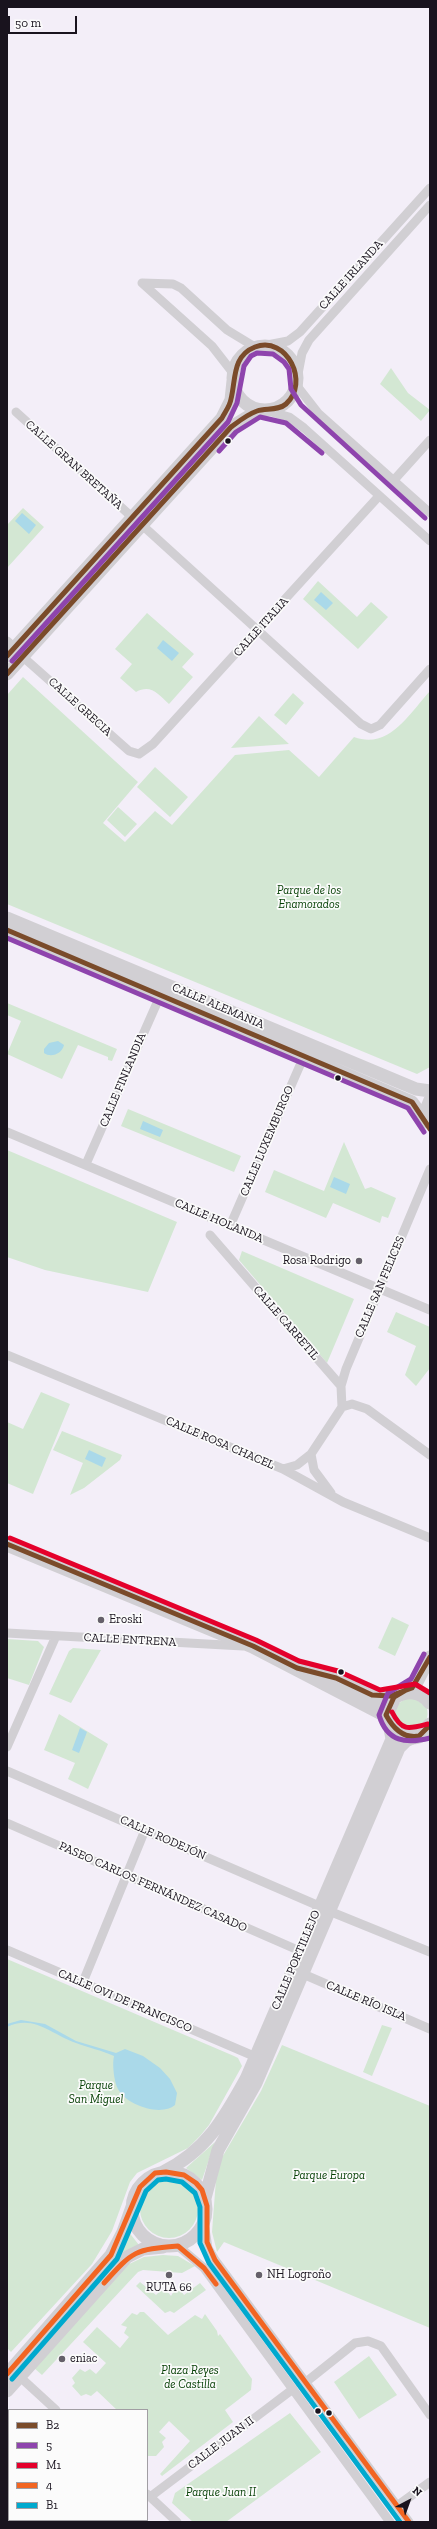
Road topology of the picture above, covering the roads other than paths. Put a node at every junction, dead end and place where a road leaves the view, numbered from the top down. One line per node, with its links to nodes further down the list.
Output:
1 (430, 188): 3 (street, CALLE IRLANDA)
2 (430, 205): 5 (street, CALLE IRLANDA)
3 (258, 347): 4 (main road); 4 (street); 5 (main road)
4 (233, 377): 6 (main road); 12 (main road)
5 (298, 380): 6 (main road); 9 (street)
6 (263, 411): 10 (street); 12 (main road)
7 (16, 412): 12 (street, CALLE GRAN BRETAÑA)
8 (430, 440): 9 (street)
9 (394, 480): 11 (street)
10 (379, 496): 13 (street); 14 (street, CALLE ITALIA)
11 (430, 513)
12 (137, 521): 14 (street, CALLE GRAN BRETAÑA); 15 (main road)
13 (430, 541)
14 (259, 630): 16 (street, CALLE GRAN BRETAÑA); 18 (street, CALLE ITALIA)
15 (13, 650): 17 (main road); 18 (street, CALLE GRECIA)
16 (430, 669)
17 (7, 674)
18 (139, 754)
19 (7, 918): 23 (main road, CALLE ALEMANIA)
20 (7, 930): 21 (main road, CALLE ALEMANIA)
21 (160, 996): 22 (main road, CALLE ALEMANIA); 27 (street, CALLE FINLANDIA)
22 (304, 1056): 25 (main road, CALLE ALEMANIA); 29 (street, CALLE LUXEMBURGO)
23 (430, 1091)
24 (430, 1100): 25 (main road)
25 (428, 1125)
26 (7, 1132): 27 (street, CALLE HOLANDA)
27 (86, 1164): 29 (street, CALLE HOLANDA)
28 (430, 1168): 31 (street, CALLE SAN FELICES)
29 (230, 1226): 31 (street, CALLE HOLANDA)
30 (210, 1235): 34 (street, CALLE CARRETIL)
31 (379, 1287): 32 (street, CALLE HOLANDA); 34 (street, CALLE SAN FELICES)
32 (430, 1310)
33 (7, 1355): 38 (street, CALLE ROSA CHACEL)
34 (340, 1386): 35 (street, CALLE SAN FELICES)
35 (342, 1407): 36 (street); 37 (street)
36 (311, 1454): 38 (street); 39 (street)
37 (430, 1455)
38 (282, 1469): 39 (street, CALLE ROSA CHACEL)
39 (343, 1502): 40 (street, CALLE ROSA CHACEL)
40 (430, 1538)
41 (7, 1544): 44 (main road)
42 (7, 1633): 43 (street, CALLE ENTRENA)
43 (56, 1636): 44 (street, CALLE ENTRENA); 52 (street)
44 (253, 1646): 46 (main road)
45 (430, 1657): 48 (main road)
46 (297, 1668): 48 (main road); 50 (main road)
47 (430, 1675): 49 (main road)
48 (404, 1692): 49 (main road); 50 (main road)
49 (428, 1700)
50 (388, 1719): 51 (main road); 57 (main road, CALLE PORTILLEJO)
51 (425, 1731): 57 (main road, CALLE PORTILLEJO)
52 (7, 1747)
53 (7, 1770): 55 (street, CALLE RODEJÓN)
54 (7, 1824): 56 (street, PASEO CARLOS FERNÁNDEZ CASADO)
55 (145, 1830): 56 (street); 57 (street, CALLE RODEJÓN)
56 (126, 1876): 59 (street, PASEO CARLOS FERNÁNDEZ CASADO); 62 (street)
57 (324, 1908): 59 (main road, CALLE PORTILLEJO); 60 (street, CALLE RODEJÓN); 61 (main road, CALLE PORTILLEJO)
58 (7, 1950): 62 (street, CALLE OVI DE FRANCISCO)
59 (300, 1951): 64 (main road, CALLE PORTILLEJO)
60 (430, 1952)
61 (303, 1974): 63 (street, CALLE RÍO ISLA); 66 (main road, CALLE PORTILLEJO)
62 (83, 1982): 64 (street, CALLE OVI DE FRANCISCO)
63 (430, 2029)
64 (256, 2057): 65 (main road, CALLE PORTILLEJO)
65 (163, 2172): 66 (main road); 67 (main road)
66 (205, 2198): 68 (main road)
67 (133, 2204): 70 (main road); 71 (main road)
68 (204, 2223): 69 (main road); 72 (street)
69 (178, 2246): 70 (main road); 73 (street)
70 (164, 2247): 71 (main road)
71 (11, 2372): 74 (main road); 75 (street)
72 (306, 2382): 76 (street); 80 (street)
73 (293, 2390): 78 (street); 79 (street, CALLE JUAN II)
74 (7, 2391)
75 (55, 2409)
76 (430, 2415)
77 (430, 2482): 80 (street)
78 (370, 2494): 80 (street); 81 (street)
79 (148, 2496): 82 (street)
80 (397, 2506): 84 (street)
81 (388, 2519): 83 (street)
82 (177, 2522)
83 (378, 2522)
84 (409, 2522)

